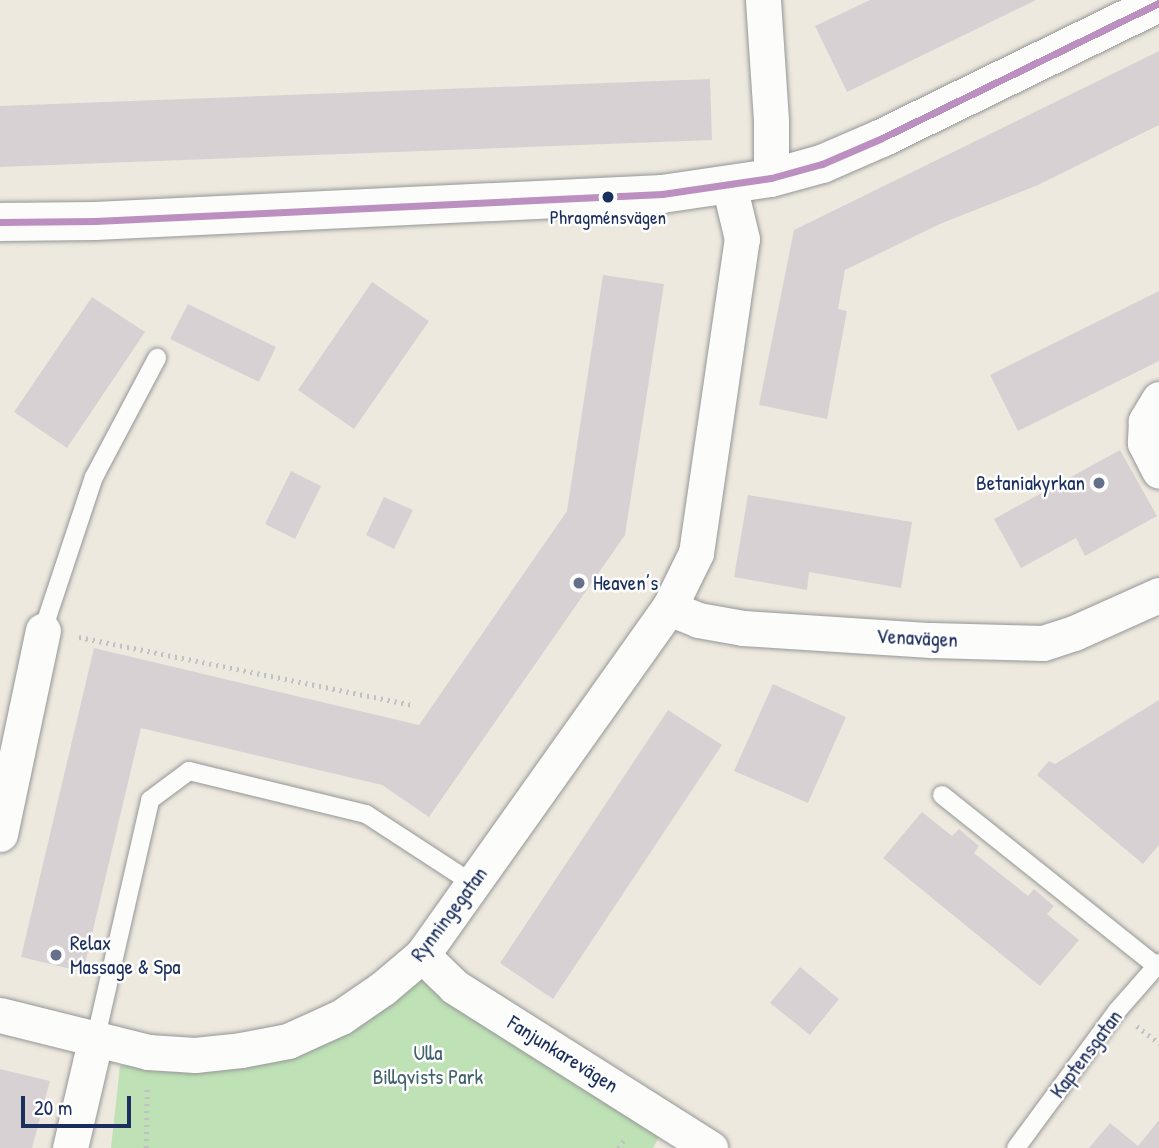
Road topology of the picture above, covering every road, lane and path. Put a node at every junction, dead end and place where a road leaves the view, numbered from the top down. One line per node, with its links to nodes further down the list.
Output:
1 (763, 0): 3 (street)
2 (1159, 3): 3 (street)
3 (771, 178): 4 (street)
4 (729, 185): 5 (street); 10 (street)
5 (0, 222)
6 (157, 358): 11 (lane)
7 (1159, 398): 8 (street)
8 (1159, 471)
9 (1159, 595): 10 (street, Venavägen)
10 (669, 608): 15 (street, Rynningegatan)
11 (43, 630): 12 (path); 14 (street)
12 (414, 705)
13 (942, 795): 17 (lane)
14 (0, 834)
15 (472, 883): 16 (street, Rynningegatan); 19 (lane)
16 (422, 955): 20 (street, Rynningegatan); 21 (street, Fanjunkarevägen)
17 (1158, 964): 24 (lane, Kaptensgatan)
18 (0, 1015): 19 (street, Rynningegatan)
19 (95, 1041): 20 (street, Rynningegatan); 22 (street)
20 (155, 1052): 23 (path)
21 (695, 1144)
22 (70, 1148)
23 (146, 1148)
24 (1016, 1148)

